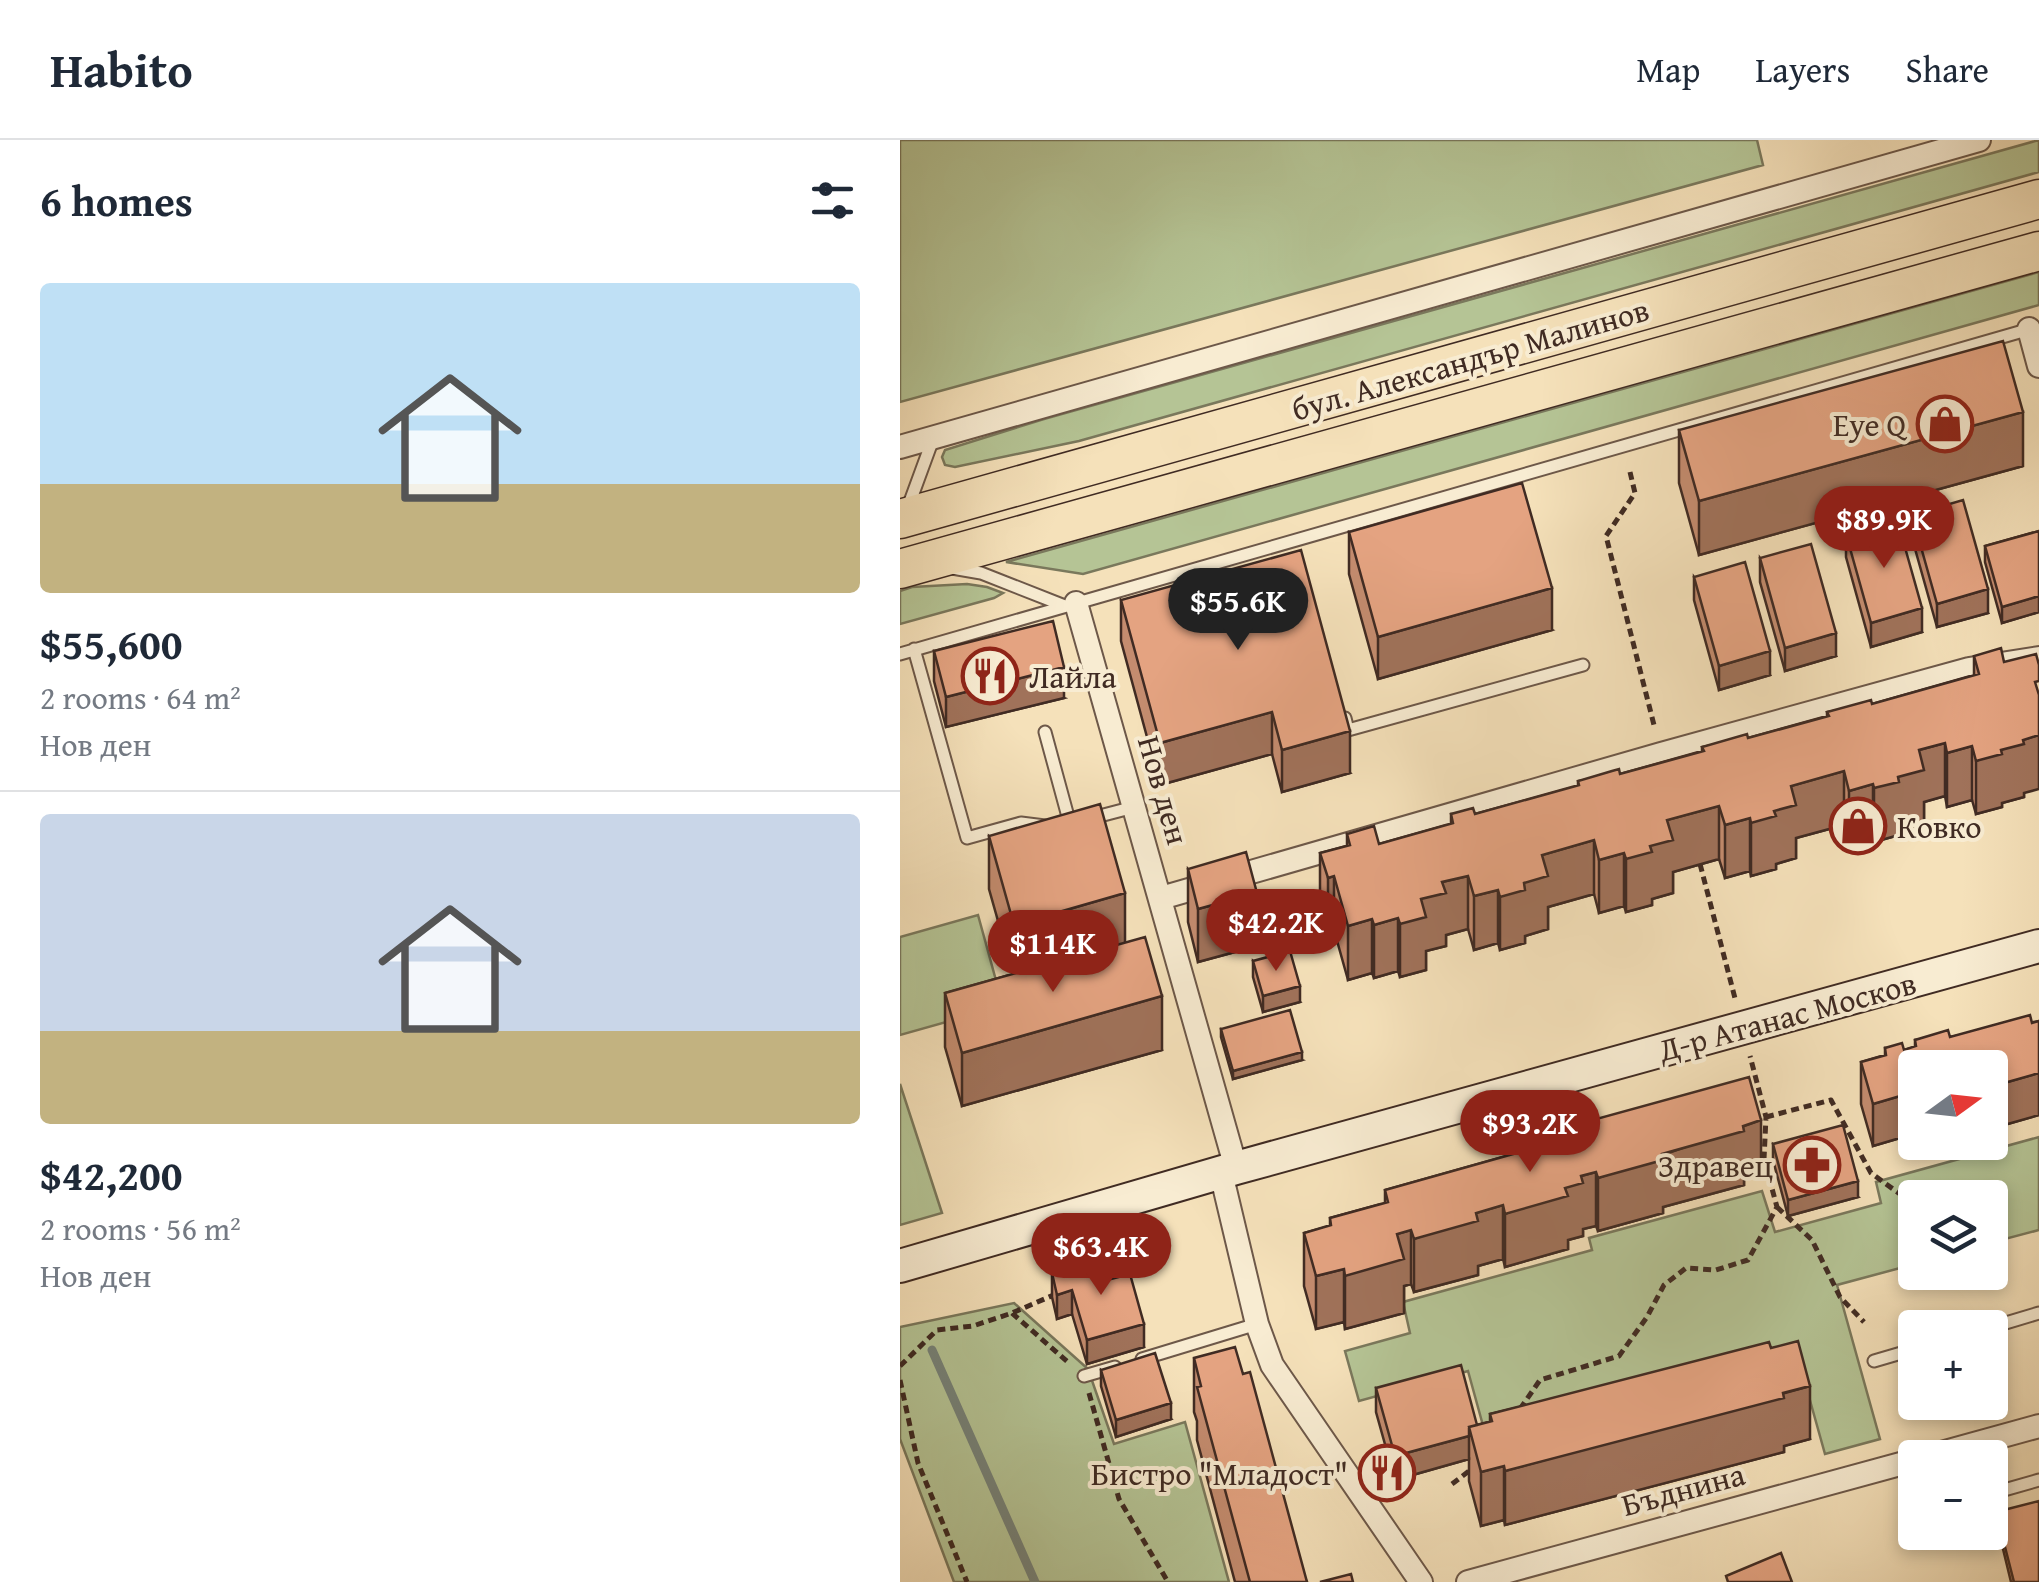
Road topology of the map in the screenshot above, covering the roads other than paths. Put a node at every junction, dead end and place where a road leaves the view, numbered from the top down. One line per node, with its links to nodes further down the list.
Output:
1 (1978, 140): 6 (street)
2 (2039, 199): 8 (main road, бул. Александър Малинов)
3 (2039, 250): 9 (main road, бул. Александър Малинов)
4 (2034, 328): 5 (street); 10 (lane)
5 (2039, 366)
6 (933, 438): 7 (street); 8 (lane)
7 (900, 447)
8 (902, 518)
9 (906, 568): 10 (lane)
10 (1071, 604): 11 (lane); 17 (street, Нов ден)
11 (914, 649): 12 (lane); 18 (lane)
12 (900, 654)
13 (2039, 658): 19 (street)
14 (1582, 664): 15 (lane)
15 (1343, 712)
16 (1045, 732): 18 (lane)
17 (1134, 807): 18 (lane); 19 (street, Нов ден)
18 (1070, 824)
19 (1161, 898): 21 (street, Нов ден)
20 (2039, 946): 21 (street, Д-р Атанас Москов)
21 (1228, 1171): 22 (street, Д-р Атанас Москов); 25 (street, Нов ден)
22 (900, 1266)
23 (2039, 1313): 24 (lane)
24 (2008, 1322)
25 (1258, 1324): 28 (lane); 34 (street, Нов ден)
26 (1898, 1354): 27 (lane)
27 (1874, 1361)
28 (1084, 1376)
29 (2039, 1426): 30 (street)
30 (1988, 1440)
31 (1898, 1465): 35 (street, Бъднина)
32 (2039, 1480): 33 (lane)
33 (2008, 1489)
34 (1421, 1582)
35 (1468, 1582)

